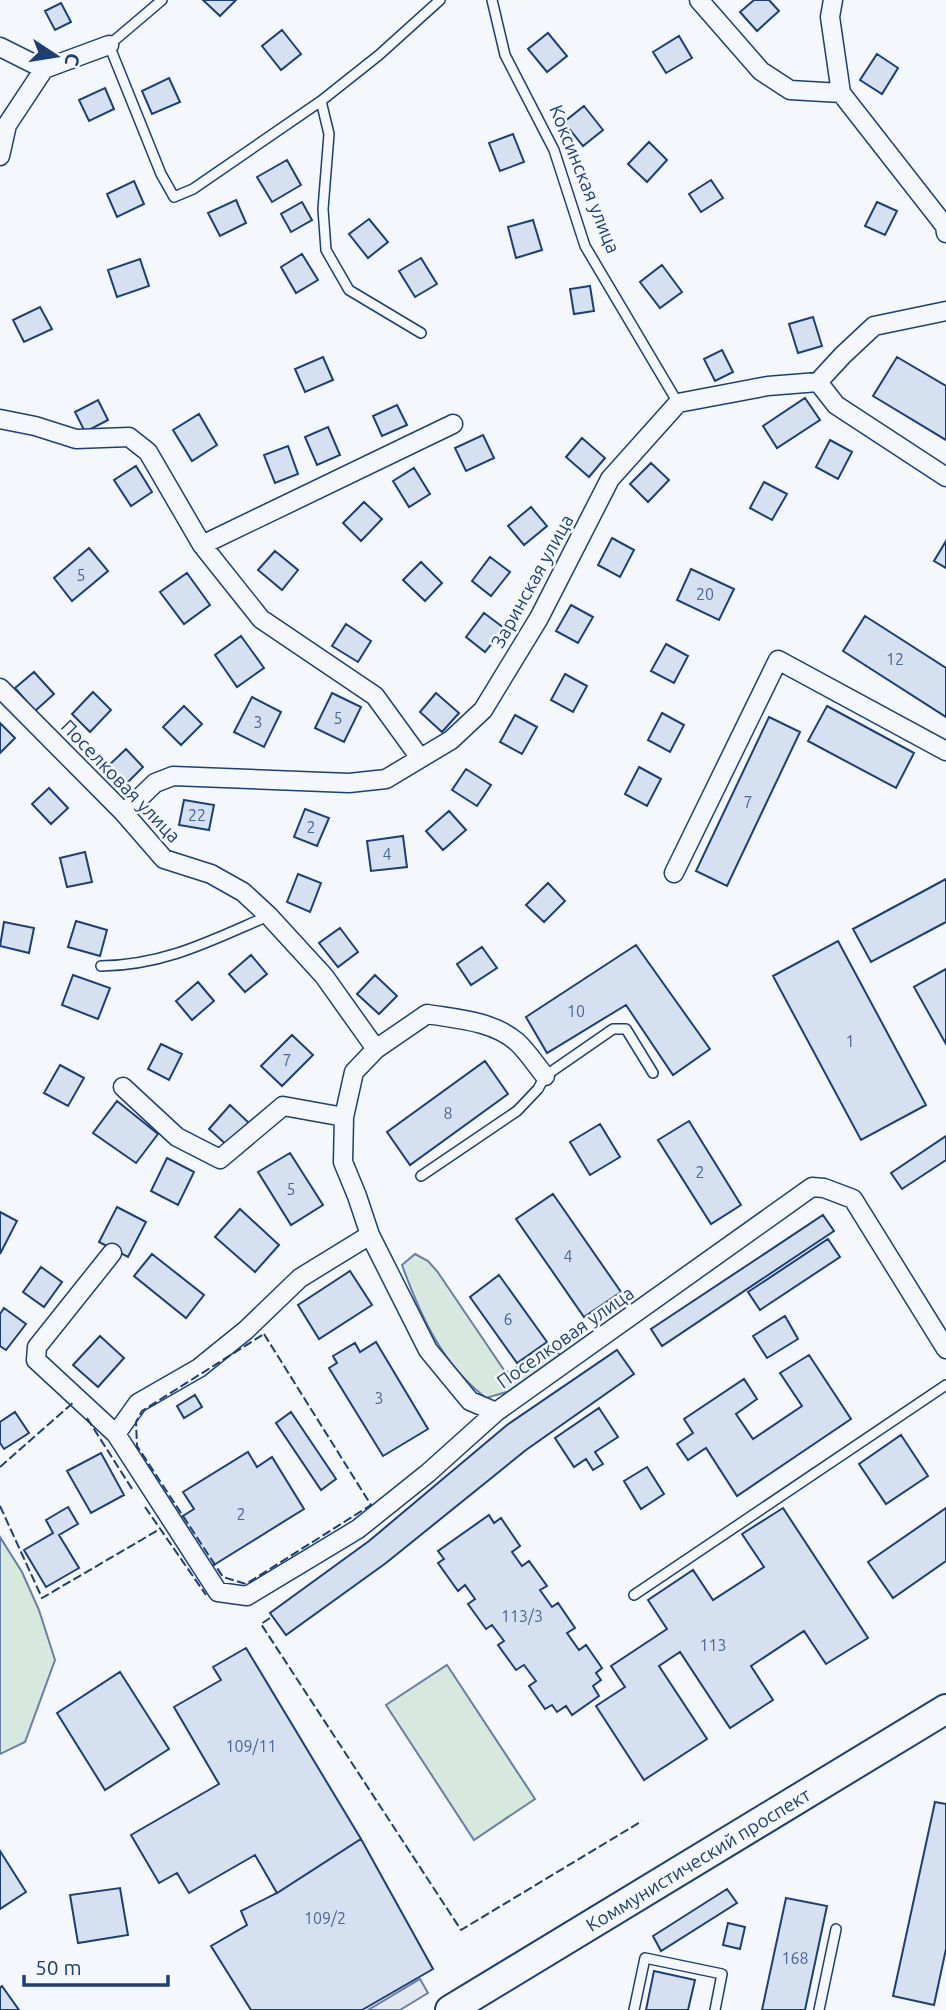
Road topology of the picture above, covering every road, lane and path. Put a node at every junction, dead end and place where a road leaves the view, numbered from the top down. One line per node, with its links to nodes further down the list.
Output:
1 (162, 0): 6 (lane)
2 (440, 0): 10 (lane)
3 (492, 0): 17 (lane, Коксинская улица)
4 (699, 0): 9 (street)
5 (833, 0): 9 (street)
6 (110, 45): 8 (street); 10 (lane)
7 (0, 47): 8 (street)
8 (44, 69): 11 (street)
9 (841, 93): 13 (street)
10 (321, 101): 15 (lane)
11 (4, 124): 12 (street)
12 (0, 156)
13 (946, 233)
14 (946, 311): 16 (street)
15 (421, 332)
16 (818, 382): 17 (street); 20 (street)
17 (678, 403): 24 (street, Заринская улица)
18 (0, 419): 21 (street)
19 (453, 424): 21 (street)
20 (946, 477)
21 (202, 545): 24 (street)
22 (0, 688): 25 (street, Поселковая улица)
23 (946, 751): 26 (street)
24 (420, 758): 25 (street, Заринская улица)
25 (124, 813): 27 (street, Поселковая улица)
26 (674, 873)
27 (269, 916): 28 (lane); 29 (street, Поселковая улица)
28 (101, 967)
29 (376, 1049): 31 (street); 33 (street, Поселковая улица)
30 (653, 1073): 31 (lane)
31 (545, 1076): 34 (lane)
32 (123, 1087): 33 (street)
33 (344, 1117): 35 (street, Поселковая улица)
34 (421, 1176)
35 (370, 1235): 39 (street, Поселковая улица); 40 (street)
36 (112, 1253): 40 (street)
37 (946, 1349): 39 (street, Поселковая улица)
38 (946, 1385): 41 (lane)
39 (496, 1412): 40 (street)
40 (116, 1434)
41 (634, 1595)
42 (946, 1709): 44 (main road, Коммунистический проспект)
43 (836, 1929): 47 (lane)
44 (450, 2010)
45 (634, 2010): 46 (lane)
46 (715, 2010)
47 (819, 2010)

